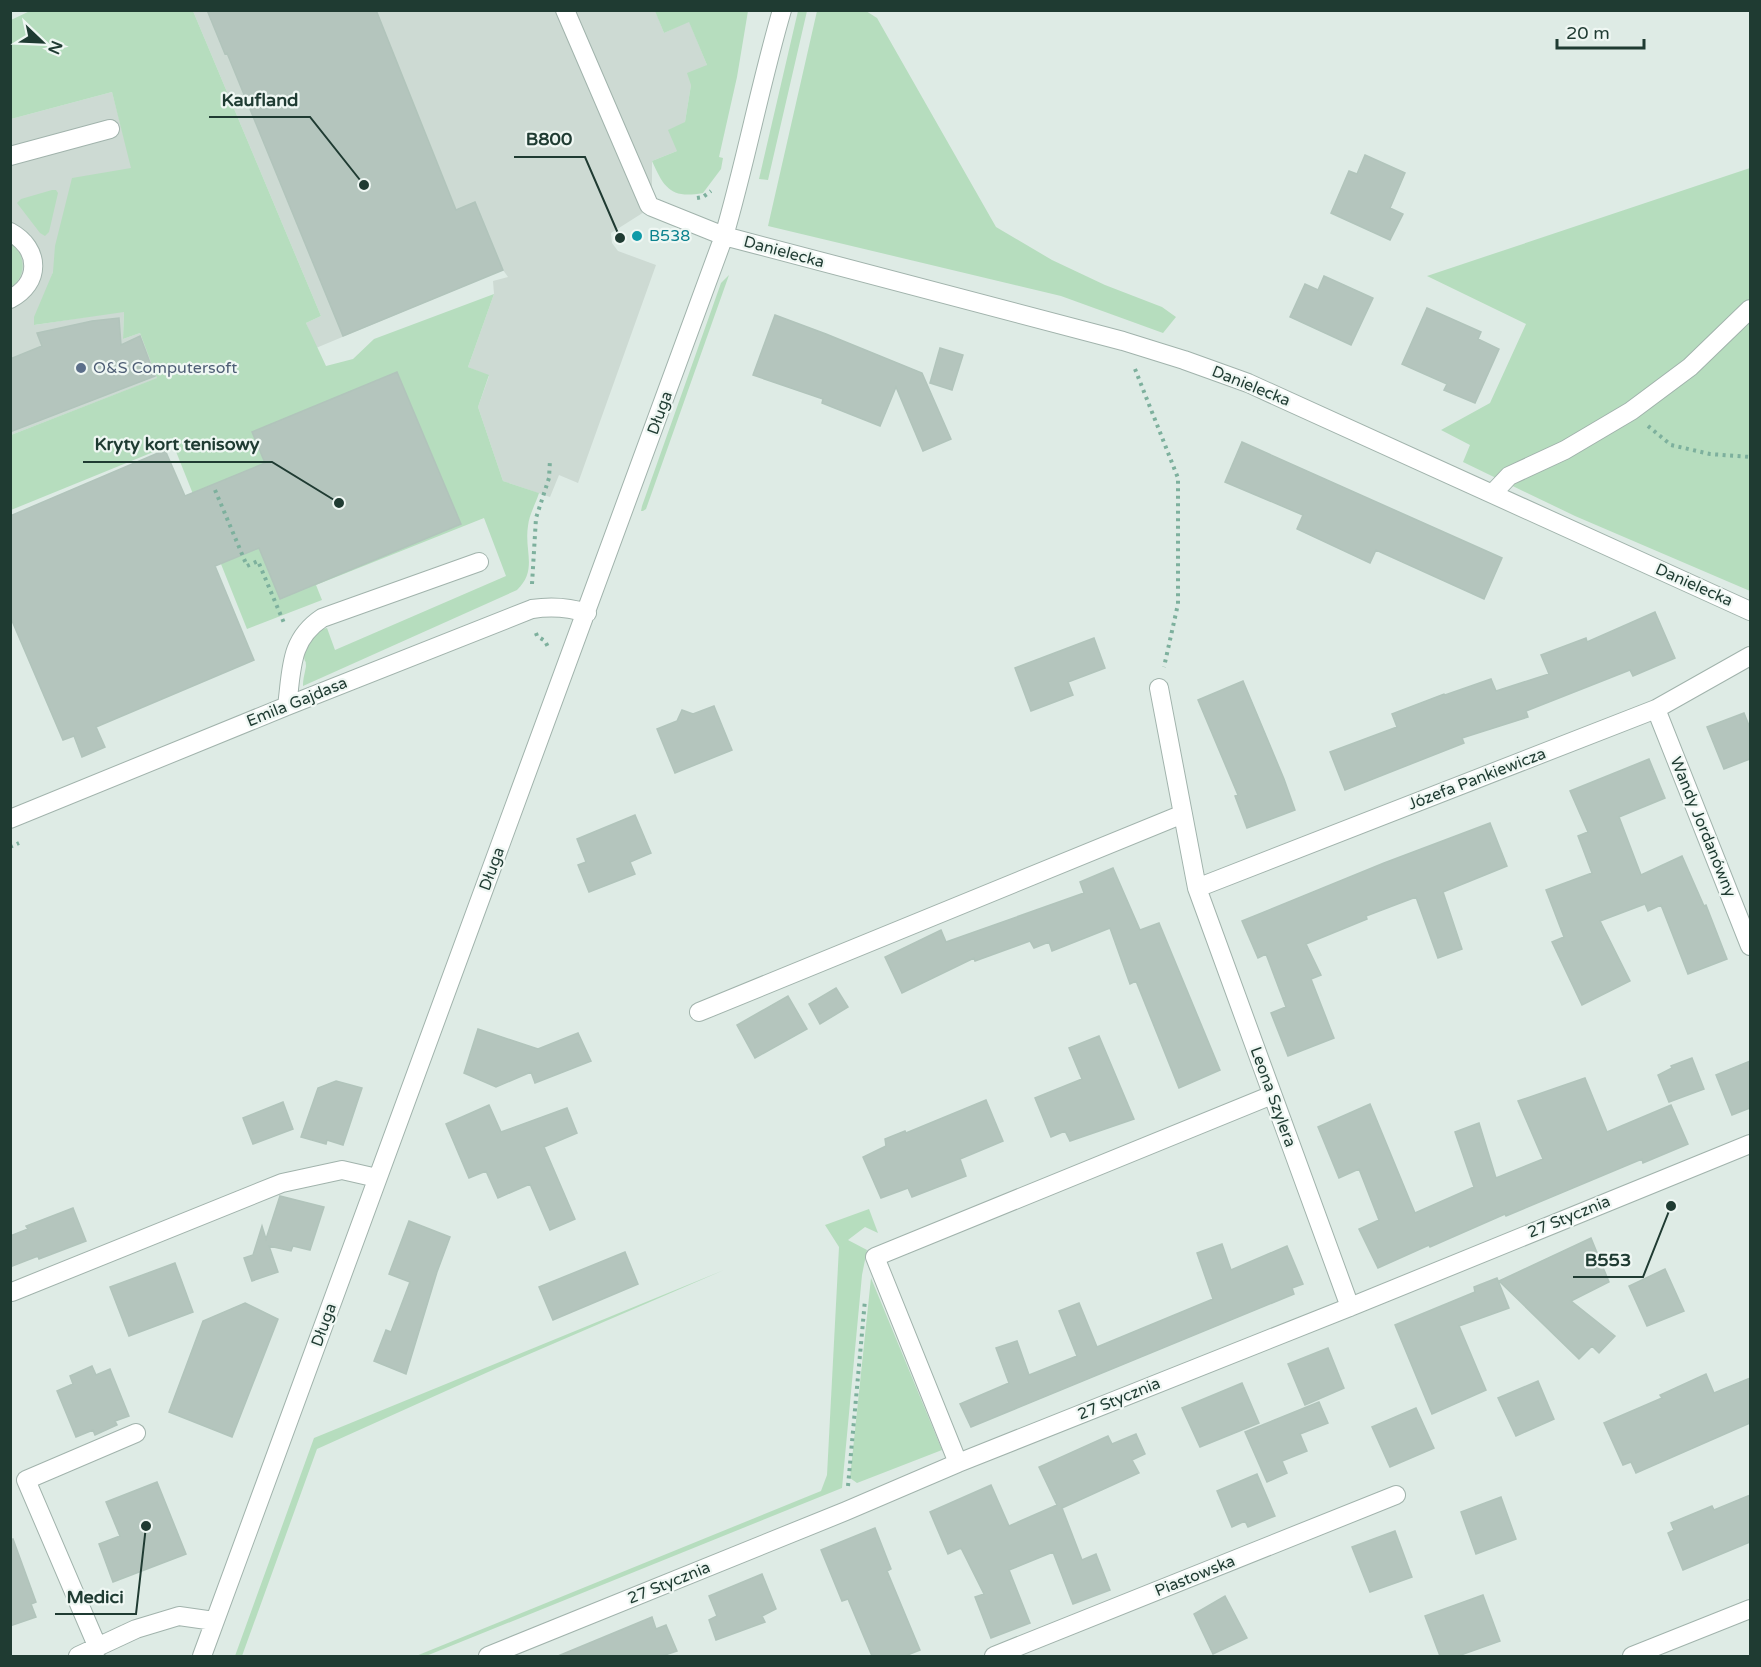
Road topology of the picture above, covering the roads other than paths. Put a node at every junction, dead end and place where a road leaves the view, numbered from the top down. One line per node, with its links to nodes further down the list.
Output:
1 (565, 10): 8 (street, Danielecka)
2 (772, 10): 4 (street, Długa)
3 (782, 10): 4 (street, Długa)
4 (763, 75): 8 (street, Długa)
5 (110, 129): 6 (street)
6 (10, 156)
7 (10, 232): 9 (street)
8 (724, 236): 11 (street, Danielecka); 14 (street, Długa)
9 (10, 299)
10 (1750, 309): 11 (street)
11 (1493, 494): 13 (street, Danielecka)
12 (479, 562): 17 (street)
13 (1750, 610)
14 (587, 613): 17 (street, Emila Gajdasa); 26 (street, Długa)
15 (1750, 656): 18 (street, Józefa Pankiewicza)
16 (1159, 688): 19 (street, Leona Szylera)
17 (287, 706): 20 (street, Emila Gajdasa)
18 (1656, 709): 21 (street, Józefa Pankiewicza); 22 (street, Wandy Jordanówny)
19 (1183, 814): 21 (street, Leona Szylera); 23 (street)
20 (10, 819)
21 (1197, 888): 24 (street, Leona Szylera)
22 (1750, 946)
23 (699, 1011)
24 (1272, 1095): 28 (street, Leona Szylera); 30 (street)
25 (1750, 1144): 28 (street, 27 Stycznia)
26 (377, 1178): 27 (street); 33 (street, Długa)
27 (12, 1292)
28 (1350, 1307): 30 (street, 27 Stycznia)
29 (135, 1433): 34 (street)
30 (958, 1463): 37 (street, 27 Stycznia)
31 (1396, 1496): 38 (street, Piastowska)
32 (1750, 1609): 39 (street)
33 (214, 1622): 34 (street); 36 (street, Długa)
34 (98, 1648): 35 (street)
35 (78, 1656)
36 (202, 1656)
37 (488, 1656)
38 (994, 1656)
39 (1632, 1656)

